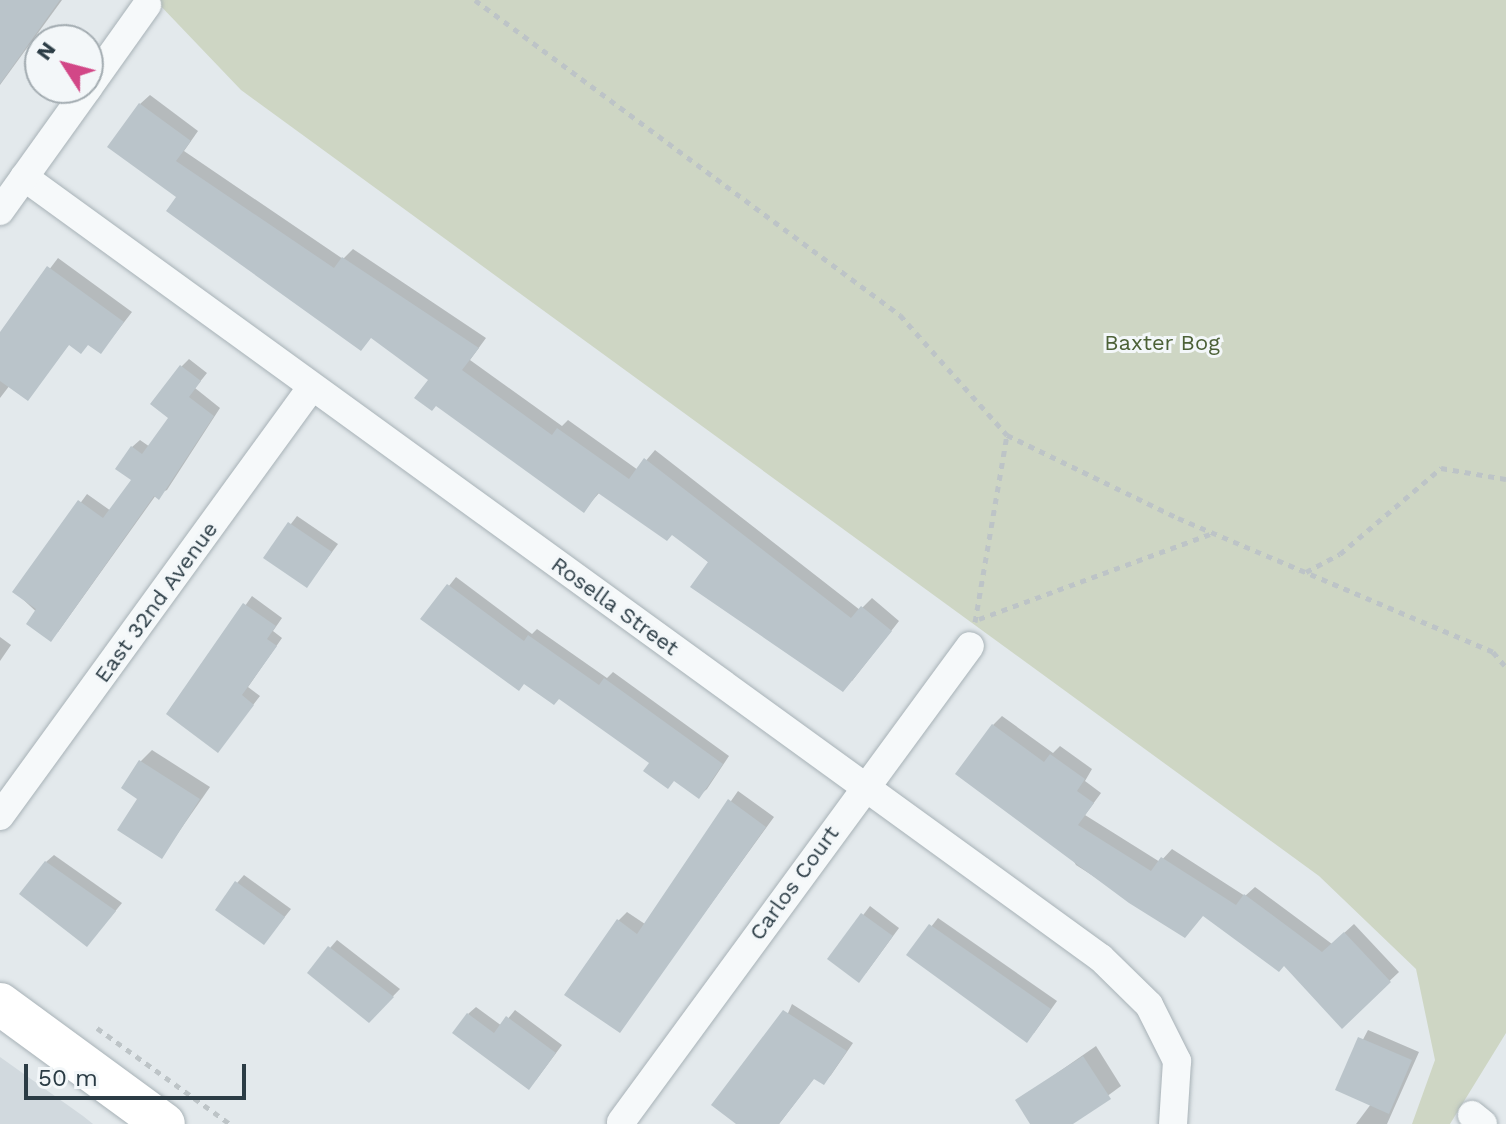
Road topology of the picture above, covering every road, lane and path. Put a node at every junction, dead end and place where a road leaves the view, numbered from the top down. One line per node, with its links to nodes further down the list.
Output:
1 (475, 0): 8 (path)
2 (147, 5): 3 (street)
3 (104, 65)
4 (76, 104): 5 (street)
5 (24, 177): 6 (street); 7 (street, Rosella Street)
6 (0, 211)
7 (311, 388): 14 (street, Rosella Street); 15 (street, East 32nd Avenue)
8 (1007, 435): 10 (path); 12 (path)
9 (1506, 479): 11 (path)
10 (1212, 533): 11 (path); 12 (path)
11 (1305, 573): 13 (path)
12 (972, 633): 14 (street, Carlos Court)
13 (1506, 667)
14 (865, 785): 17 (street, Carlos Court); 19 (street, Rosella Street)
15 (0, 816)
16 (0, 1004): 18 (street)
17 (621, 1122)
18 (164, 1124)
19 (1173, 1124)

